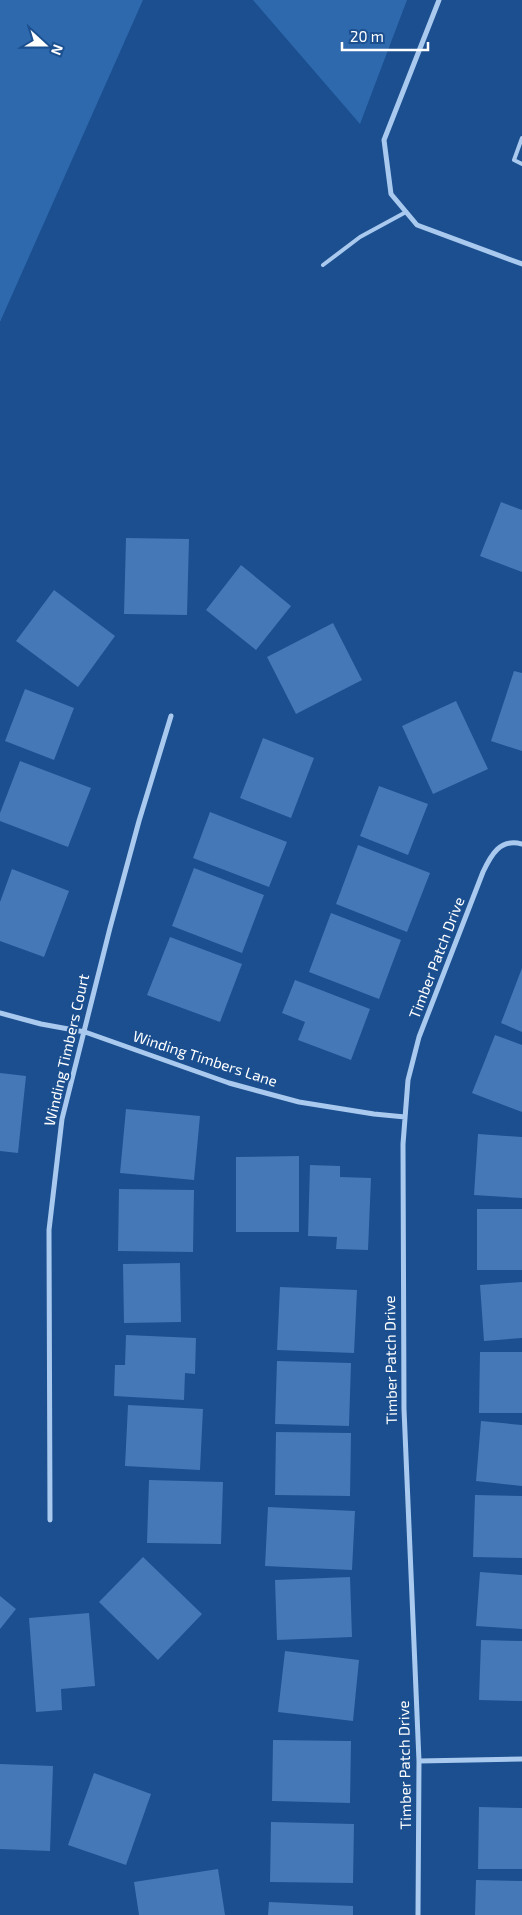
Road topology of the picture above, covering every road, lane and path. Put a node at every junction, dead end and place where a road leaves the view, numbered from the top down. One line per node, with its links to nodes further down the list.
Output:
1 (439, 0): 4 (street)
2 (522, 138): 3 (lane)
3 (522, 164)
4 (406, 212): 5 (street); 6 (lane)
5 (522, 264)
6 (323, 265)
7 (172, 716): 10 (street, Winding Timbers Court)
8 (522, 844): 11 (street, Timber Patch Drive)
9 (0, 1013): 10 (street, Winding Timbers Lane)
10 (85, 1032): 11 (street, Winding Timbers Lane); 12 (street, Winding Timbers Court)
11 (405, 1117): 14 (street, Timber Patch Drive)
12 (50, 1520)
13 (522, 1759): 14 (street)
14 (420, 1761): 15 (street, Timber Patch Drive)
15 (418, 1915)

